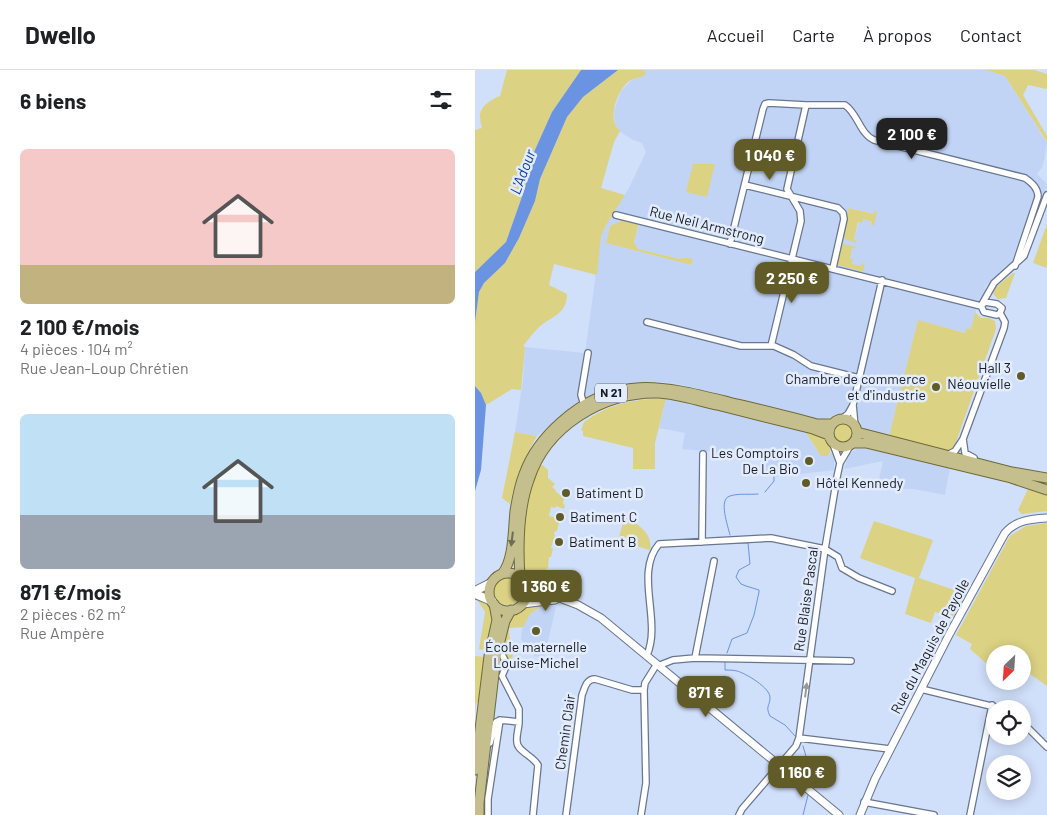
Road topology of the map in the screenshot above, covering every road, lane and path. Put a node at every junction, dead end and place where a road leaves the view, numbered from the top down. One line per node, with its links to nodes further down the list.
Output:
1 (806, 105): 2 (street); 4 (street); 8 (street)
2 (745, 185): 4 (street); 6 (street)
3 (1047, 195): 8 (street)
4 (790, 197): 7 (street); 9 (street)
5 (616, 215): 6 (street, Rue Neil Armstrong)
6 (730, 244): 7 (street, Rue Neil Armstrong)
7 (792, 258): 9 (street, Rue Neil Armstrong); 16 (street)
8 (1015, 266): 11 (street)
9 (833, 268): 10 (street, Rue Neil Armstrong)
10 (882, 280): 13 (street, Rue Neil Armstrong); 18 (street)
11 (990, 292): 12 (street); 13 (street)
12 (995, 304): 13 (street); 14 (street)
13 (982, 305): 14 (street)
14 (1000, 313): 23 (street)
15 (647, 322): 16 (street)
16 (771, 346): 18 (street)
17 (588, 353): 19 (street)
18 (859, 378): 20 (street)
19 (584, 405): 21 (main road, N 21); 36 (main road, N 21, one-way to 36)
20 (853, 405): 21 (street); 22 (street)
21 (836, 422): 22 (main road); 24 (main road)
22 (856, 429): 25 (main road); 27 (main road)
23 (963, 438): 27 (street); 29 (street)
24 (831, 440): 25 (main road); 28 (street, Rue Blaise Pascal); 37 (main road, N 21)
25 (852, 444): 28 (street, Rue Blaise Pascal); 31 (main road)
26 (703, 454): 33 (street)
27 (945, 455): 29 (main road)
28 (839, 463): 34 (street, Rue Blaise Pascal)
29 (997, 468): 30 (main road)
30 (1047, 478)
31 (1047, 490)
32 (1047, 518): 52 (street, Rue du Maquis de Payolle)
33 (702, 542): 34 (street); 46 (street)
34 (825, 549): 39 (street); 48 (street, Rue Blaise Pascal)
35 (714, 561): 47 (street)
36 (502, 574): 37 (main road); 38 (main road)
37 (523, 581): 41 (street); 43 (main road)
38 (491, 583): 40 (main road); 42 (main road)
39 (892, 591)
40 (475, 592): 42 (main road)
41 (557, 598): 43 (street); 46 (street)
42 (493, 602): 44 (main road); 63 (main road)
43 (523, 604): 44 (main road)
44 (511, 610): 45 (main road)
45 (499, 648): 55 (street); 60 (main road)
46 (647, 655): 50 (street)
47 (695, 658): 48 (street); 50 (street)
48 (810, 660): 49 (street); 58 (street, Rue Blaise Pascal, one-way to 48)
49 (851, 662)
50 (658, 664): 51 (street); 62 (street)
51 (644, 690): 68 (street, Chemin Clair); 69 (street)
52 (921, 690): 53 (street); 61 (street, Rue du Maquis de Payolle)
53 (986, 704)
54 (500, 720): 55 (street); 60 (street); 66 (street)
55 (519, 722): 67 (street)
56 (1031, 731): 59 (street)
57 (986, 735): 74 (street)
58 (799, 738): 61 (street); 62 (street)
59 (1047, 747)
60 (485, 748): 65 (main road)
61 (890, 749): 64 (street, Rue du Maquis de Payolle)
62 (779, 765): 70 (street); 71 (street)
63 (475, 770)
64 (864, 802): 72 (street, Rue du Maquis de Payolle); 73 (street)
65 (479, 815)
66 (488, 815)
67 (533, 815)
68 (566, 815)
69 (641, 815)
70 (740, 815)
71 (839, 815)
72 (860, 815)
73 (934, 815)
74 (970, 815)

